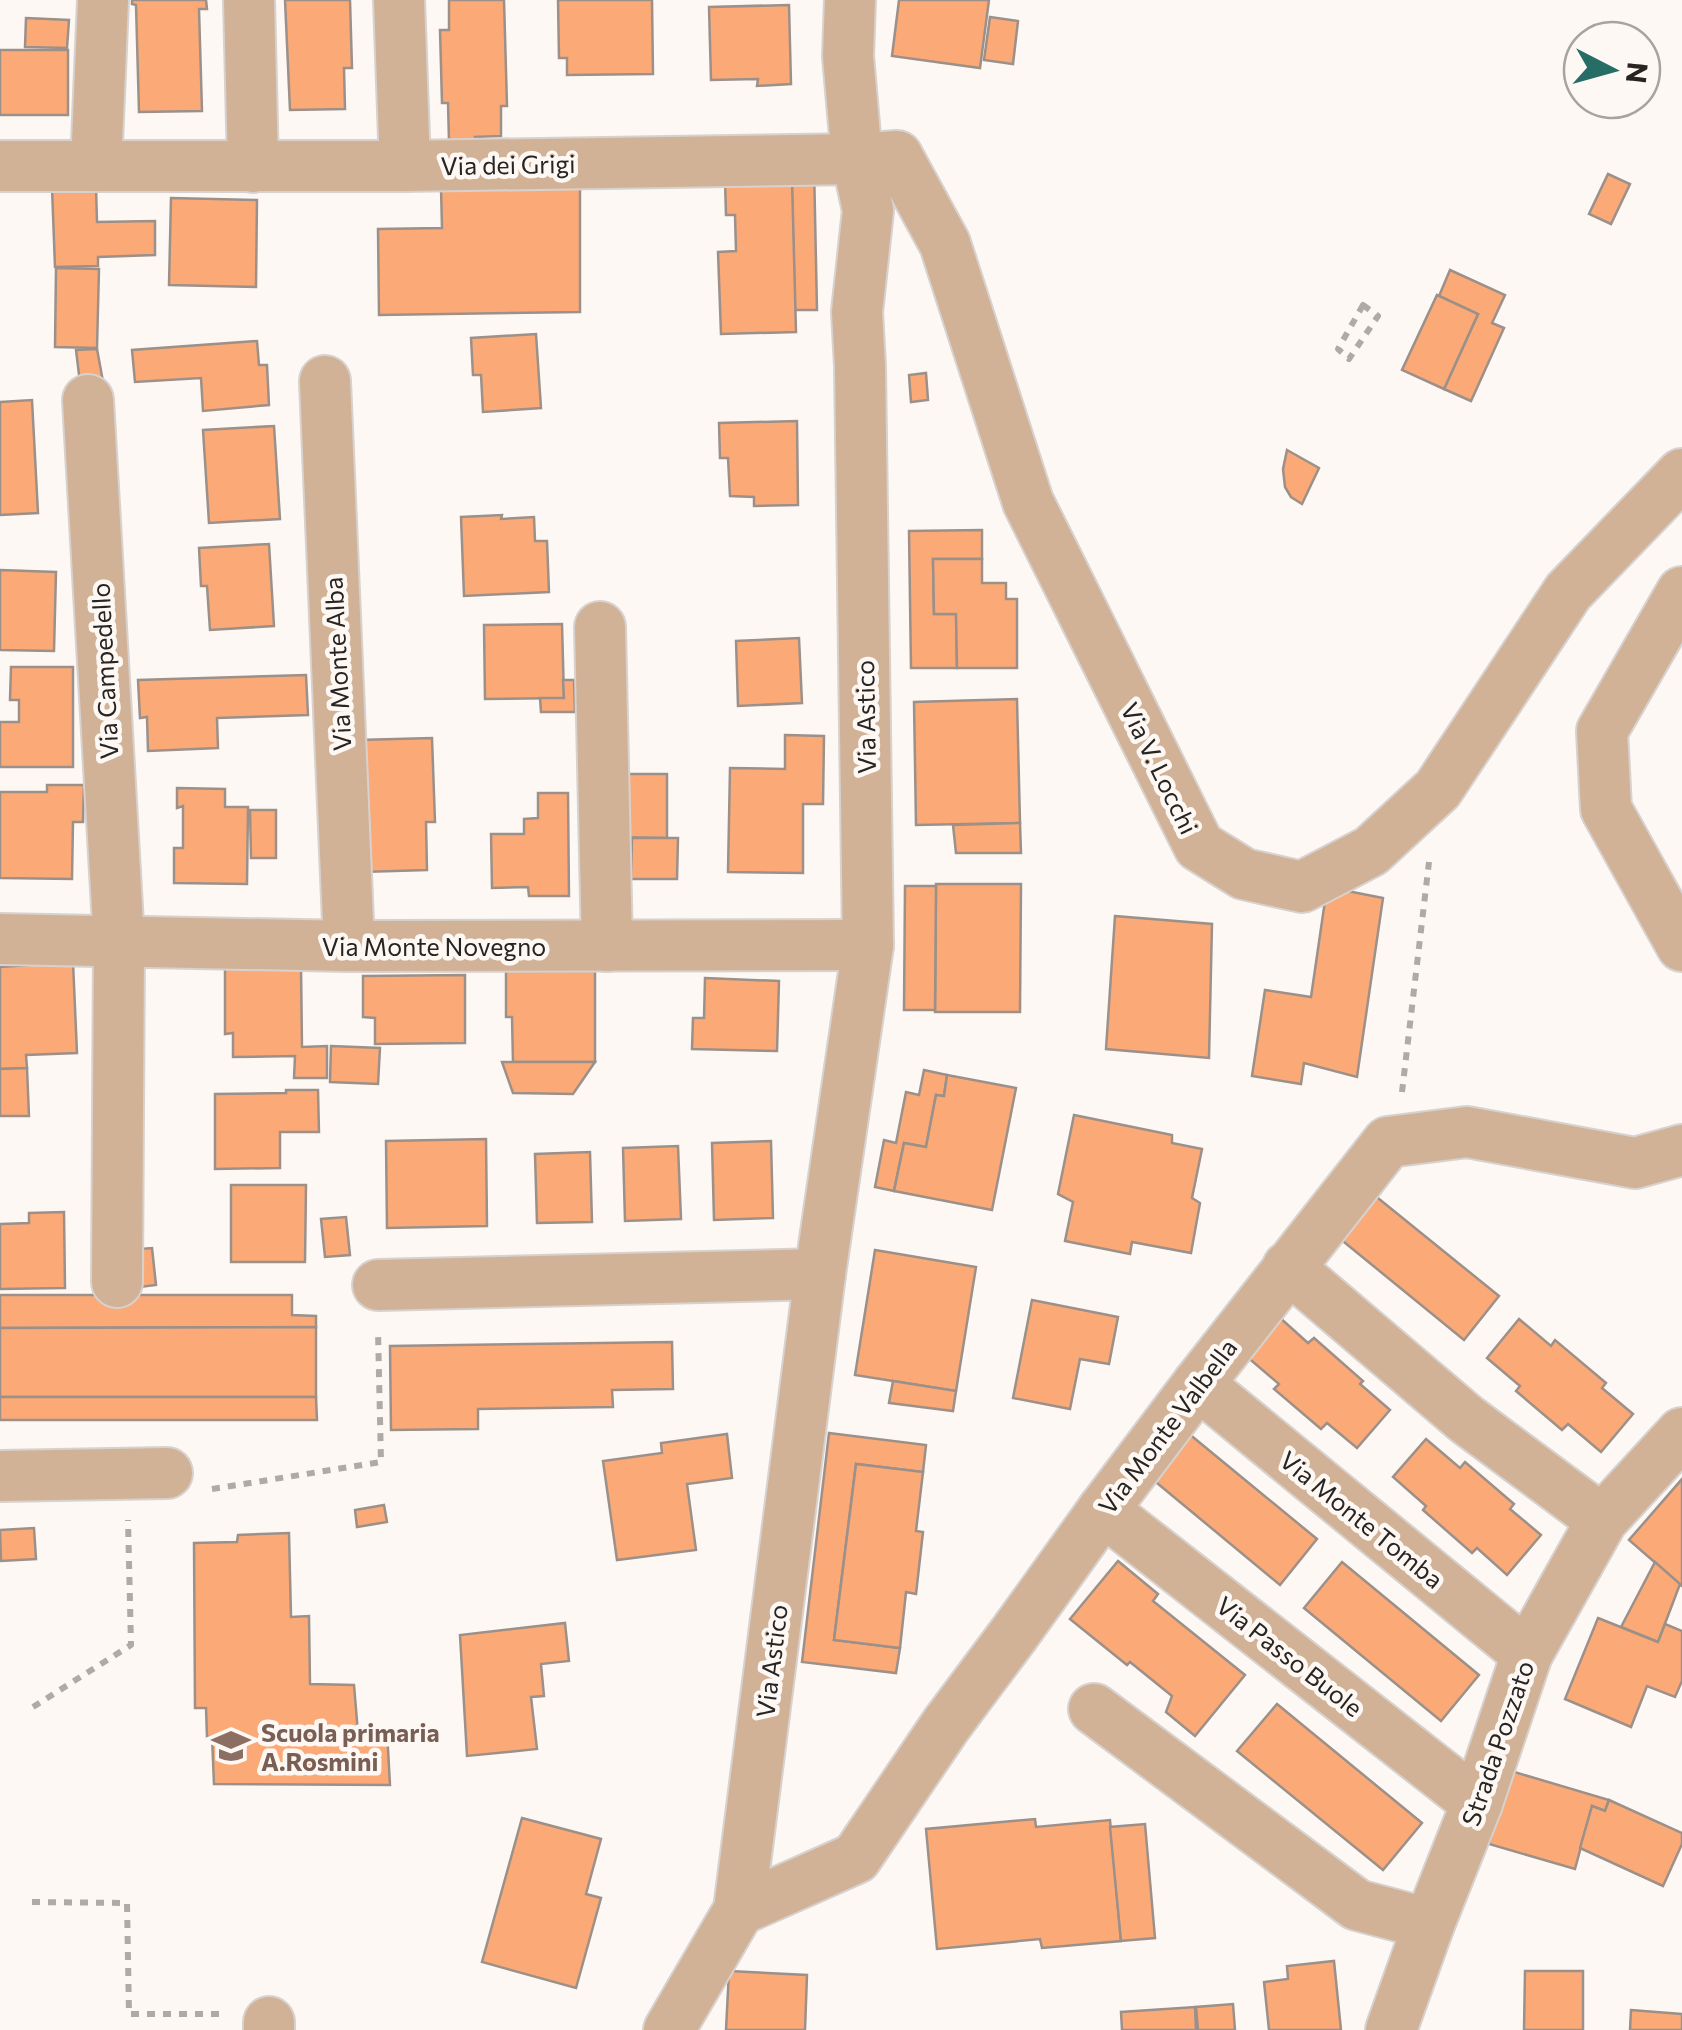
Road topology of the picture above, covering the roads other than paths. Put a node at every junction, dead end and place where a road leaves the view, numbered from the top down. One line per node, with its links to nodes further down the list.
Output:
1 (103, 0): 7 (street)
2 (249, 0): 9 (street)
3 (399, 0): 8 (street)
4 (850, 0): 5 (street)
5 (857, 159): 8 (street, Via dei Grigi); 12 (street, Via V. Locchi); 17 (street, Via Astico)
6 (0, 166): 7 (street, Via dei Grigi)
7 (96, 166): 9 (street, Via dei Grigi)
8 (404, 166): 9 (street, Via dei Grigi)
9 (252, 167)
10 (324, 381): 18 (street, Via Monte Alba)
11 (88, 400): 16 (street, Via Campedello)
12 (1682, 474)
13 (1682, 592): 20 (street)
14 (600, 627): 19 (street)
15 (0, 940): 16 (street, Via Monte Novegno)
16 (119, 942): 18 (street, Via Monte Novegno); 24 (street, Via Campedello)
17 (868, 945): 19 (street, Via Monte Novegno); 23 (street, Via Astico)
18 (349, 946): 19 (street, Via Monte Novegno)
19 (607, 946)
20 (1682, 946)
21 (1682, 1150): 22 (street, Via Monte Valbella)
22 (1288, 1268): 26 (street, Via Monte Valbella); 31 (street)
23 (820, 1274): 25 (street); 35 (street, Via Astico)
24 (118, 1282)
25 (378, 1285)
26 (1198, 1384): 30 (street, Via Monte Valbella); 32 (street, Via Monte Tomba)
27 (1682, 1433): 31 (street, Strada Pozzato)
28 (0, 1476): 29 (street)
29 (187, 1482)
30 (1103, 1510): 34 (street, Via Passo Buole); 35 (street, Via Monte Valbella)
31 (1602, 1520): 32 (street, Strada Pozzato)
32 (1526, 1654): 34 (street, Strada Pozzato)
33 (1094, 1710): 36 (street)
34 (1478, 1803): 36 (street, Strada Pozzato)
35 (739, 1910): 37 (street, Via Astico)
36 (1429, 1924): 38 (street, Strada Pozzato)
37 (669, 2030)
38 (1391, 2030)

